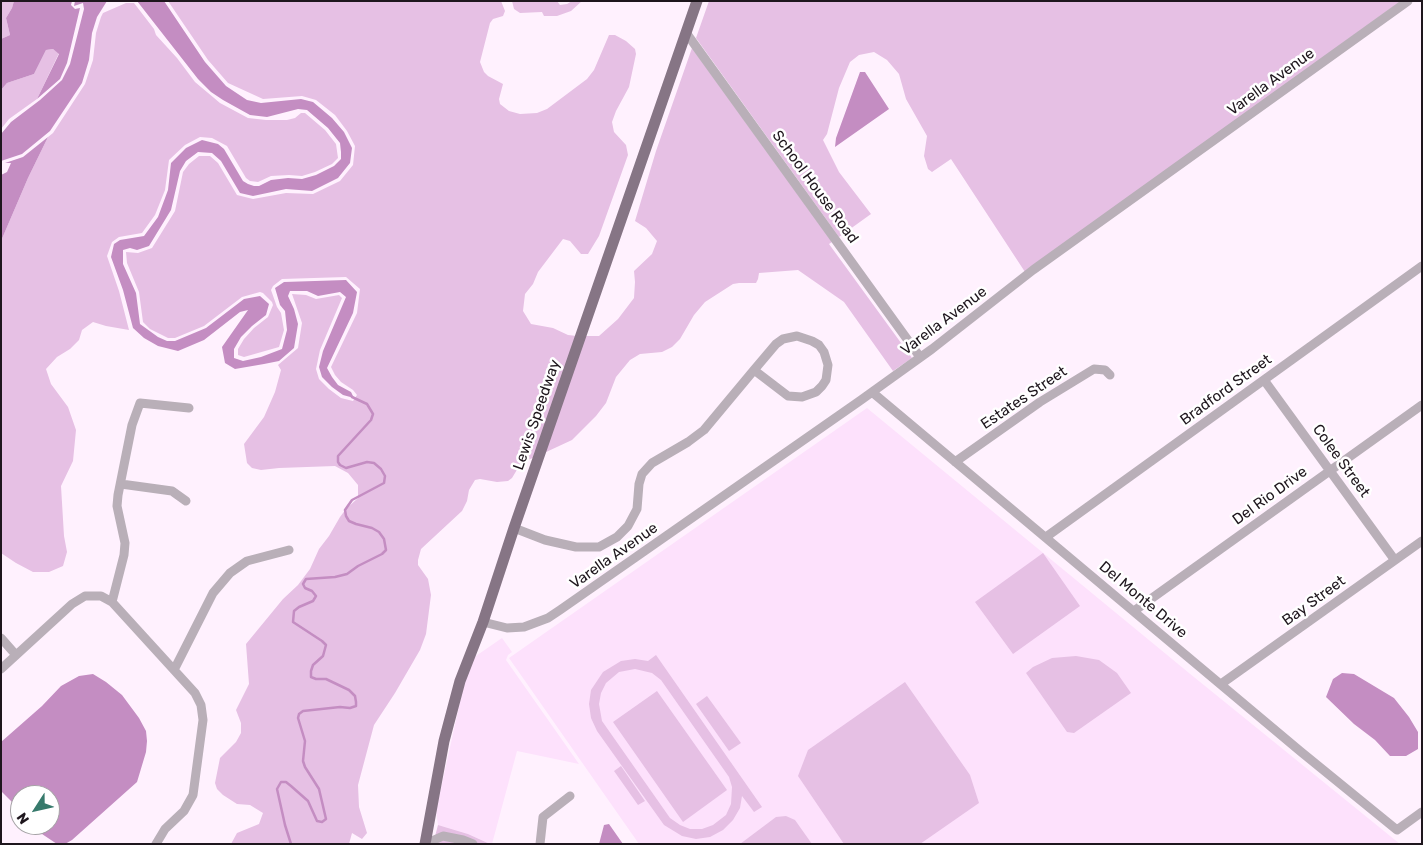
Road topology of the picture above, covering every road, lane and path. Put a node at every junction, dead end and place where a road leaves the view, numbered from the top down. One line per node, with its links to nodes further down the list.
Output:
1 (697, 1): 3 (main road, Lewis Speedway)
2 (1408, 1): 5 (street, Varella Avenue)
3 (687, 34): 5 (street, School House Road); 16 (main road, Lewis Speedway)
4 (1422, 266): 8 (street, Bradford Street)
5 (920, 358): 9 (street, Varella Avenue)
6 (754, 370): 6 (street); 16 (street)
7 (1110, 375): 12 (street, Estates Street)
8 (1264, 380): 13 (street, Colee Street); 17 (street, Bradford Street)
9 (872, 392): 12 (street, Del Monte Drive); 23 (street, Varella Avenue)
10 (1422, 405): 13 (street, Del Rio Drive)
11 (189, 408): 14 (street)
12 (955, 462): 17 (street, Del Monte Drive)
13 (1330, 469): 20 (street, Colee Street); 22 (street, Del Rio Drive)
14 (121, 484): 15 (street); 21 (street)
15 (186, 501)
16 (514, 528): 23 (main road, Lewis Speedway)
17 (1046, 537): 22 (street, Del Monte Drive)
18 (1422, 541): 20 (street, Bay Street)
19 (289, 550): 27 (street)
20 (1394, 559): 28 (street, Bay Street)
21 (112, 602): 25 (street); 27 (street)
22 (1134, 611): 28 (street, Del Monte Drive)
23 (483, 622): 31 (main road, Lewis Speedway)
24 (1, 638): 25 (street)
25 (16, 655): 26 (street)
26 (1, 669)
27 (174, 670): 32 (street)
28 (1221, 684): 30 (street, Del Monte Drive)
29 (570, 796): 34 (street)
30 (1422, 812)
31 (431, 841): 33 (street)
32 (156, 844)
33 (473, 844)
34 (540, 844)

